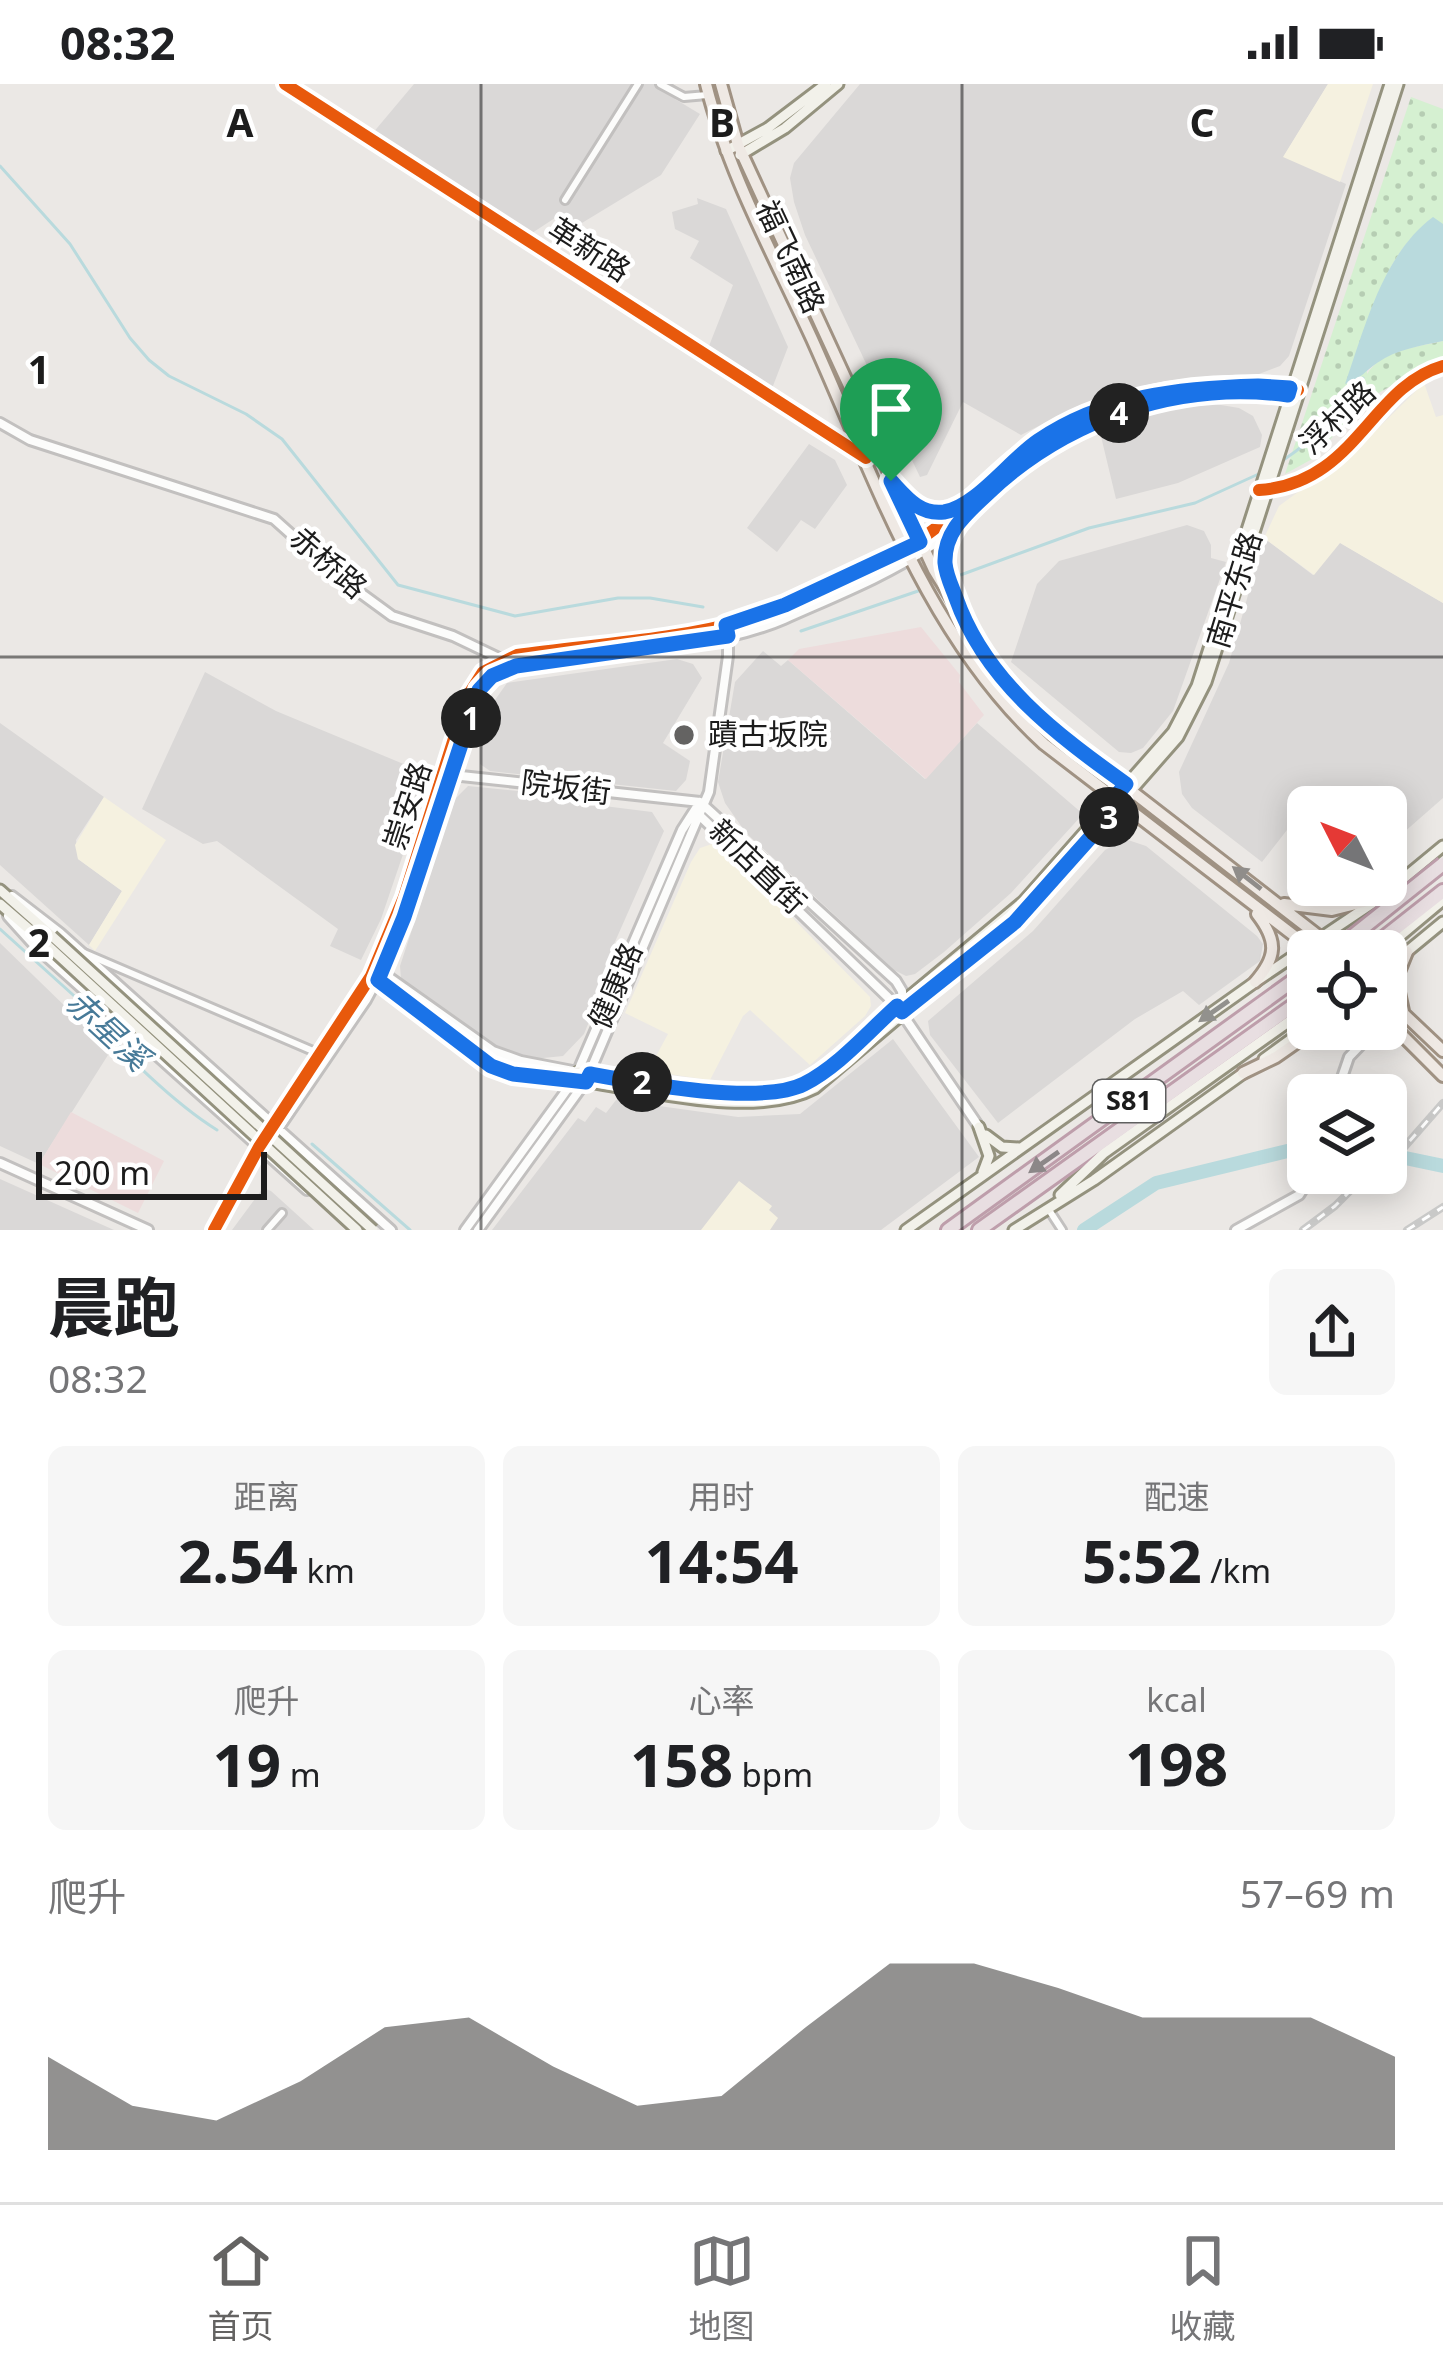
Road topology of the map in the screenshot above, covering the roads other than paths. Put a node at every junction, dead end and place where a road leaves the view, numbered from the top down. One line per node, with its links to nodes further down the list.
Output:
1 (285, 84): 14 (street, 革新路)
2 (638, 84): 10 (street)
3 (660, 84): 8 (street)
4 (721, 84): 9 (main road, 福飞南路)
5 (826, 84): 9 (main road)
6 (838, 84): 9 (main road)
7 (1394, 84): 12 (main road, 南平东路)
8 (708, 89): 9 (main road, 福飞南路)
9 (734, 153): 14 (main road, 福飞南路); 15 (main road, 福飞南路)
10 (566, 200)
11 (1443, 366): 16 (street, 浮村路)
12 (1293, 392): 16 (main road, 南平东路); 17 (street); 18 (street)
13 (0, 423): 24 (street, 赤桥路)
14 (866, 458): 20 (main road, 福飞南路)
15 (891, 481): 17 (main road); 19 (main road, 福飞南路)
16 (1264, 486): 27 (main road, 南平东路)
17 (963, 507): 19 (street)
18 (954, 527): 19 (street); 21 (main road)
19 (922, 546): 20 (street); 21 (main road, 福飞南路)
20 (909, 554): 22 (street); 23 (street); 28 (main road, 福飞南路)
21 (940, 566): 27 (main road, 福飞南路)
22 (726, 625): 23 (street, 健康路); 24 (street)
23 (728, 636): 25 (street); 30 (street, 健康路)
24 (502, 659): 25 (street, 赤桥路); 55 (street, 崇安路)
25 (516, 666): 26 (street, 崇安路)
26 (452, 775): 29 (street, 院坂街); 55 (street, 崇安路)
27 (1130, 787): 28 (main road, 南平东路); 38 (main road, 福飞南路, one-way to 27)
28 (1119, 800): 34 (main road, 福飞南路); 58 (main road, 南平东路)
29 (680, 802): 30 (street, 新店直街)
30 (699, 807): 58 (street, 新店直街); 58 (street, 新店直街); 68 (street, 健康路)
31 (1443, 846): 33 (main road)
32 (1443, 864): 48 (highway, bridge)
33 (1407, 876)
34 (1228, 886): 45 (main road, 福飞南路); 56 (main road)
35 (0, 890): 51 (main road); 52 (street)
36 (1443, 891): 49 (highway)
37 (1443, 900): 50 (main road)
38 (1279, 903): 39 (main road); 46 (main road, 福飞南路)
39 (1287, 904)
40 (0, 906): 51 (main road); 72 (street)
41 (1302, 906): 42 (main road)
42 (1348, 906)
43 (1369, 906): 47 (main road)
44 (1443, 922): 53 (main road)
45 (1287, 930)
46 (1314, 930)
47 (1335, 930)
48 (1362, 930)
49 (1394, 930)
50 (1407, 930)
51 (49, 940): 82 (main road, bridge); 83 (main road, bridge)
52 (81, 951): 65 (street); 70 (street)
53 (1407, 952)
54 (1287, 963): 56 (main road)
55 (377, 974): 65 (street, 崇安路); 68 (street); 70 (street, 崇安路)
56 (1255, 982): 71 (main road, one-way to 71)
57 (1287, 985): 88 (highway, S81, one-way to 88)
58 (901, 1006): 68 (main road, 南平东路); 69 (street, 新店直街)
59 (1287, 1011): 89 (highway, S81)
60 (1407, 1017): 64 (main road)
61 (1287, 1023): 76 (main road)
62 (1407, 1040): 67 (main road)
63 (1287, 1048): 66 (main road)
64 (1443, 1051)
65 (321, 1055): 70 (street, 崇安路)
66 (1243, 1073): 76 (main road)
67 (1443, 1076)
68 (582, 1077): 85 (street, 健康路); 86 (street, 健康路)
69 (979, 1126): 71 (main road); 74 (main road)
70 (275, 1128): 72 (street, 崇安路); 84 (street)
71 (1020, 1148): 74 (main road)
72 (261, 1149): 80 (street, 崇安路); 82 (street)
73 (0, 1163): 79 (street)
74 (981, 1177): 87 (main road)
75 (1300, 1194): 91 (street)
76 (1047, 1207): 78 (street); 90 (main road)
77 (282, 1213): 81 (street)
78 (1062, 1229)
79 (147, 1230)
80 (214, 1230)
81 (267, 1230)
82 (355, 1230)
83 (373, 1230)
84 (391, 1230)
85 (465, 1230)
86 (478, 1230)
87 (906, 1230)
88 (948, 1230)
89 (979, 1230)
90 (1014, 1230)
91 (1236, 1230)

